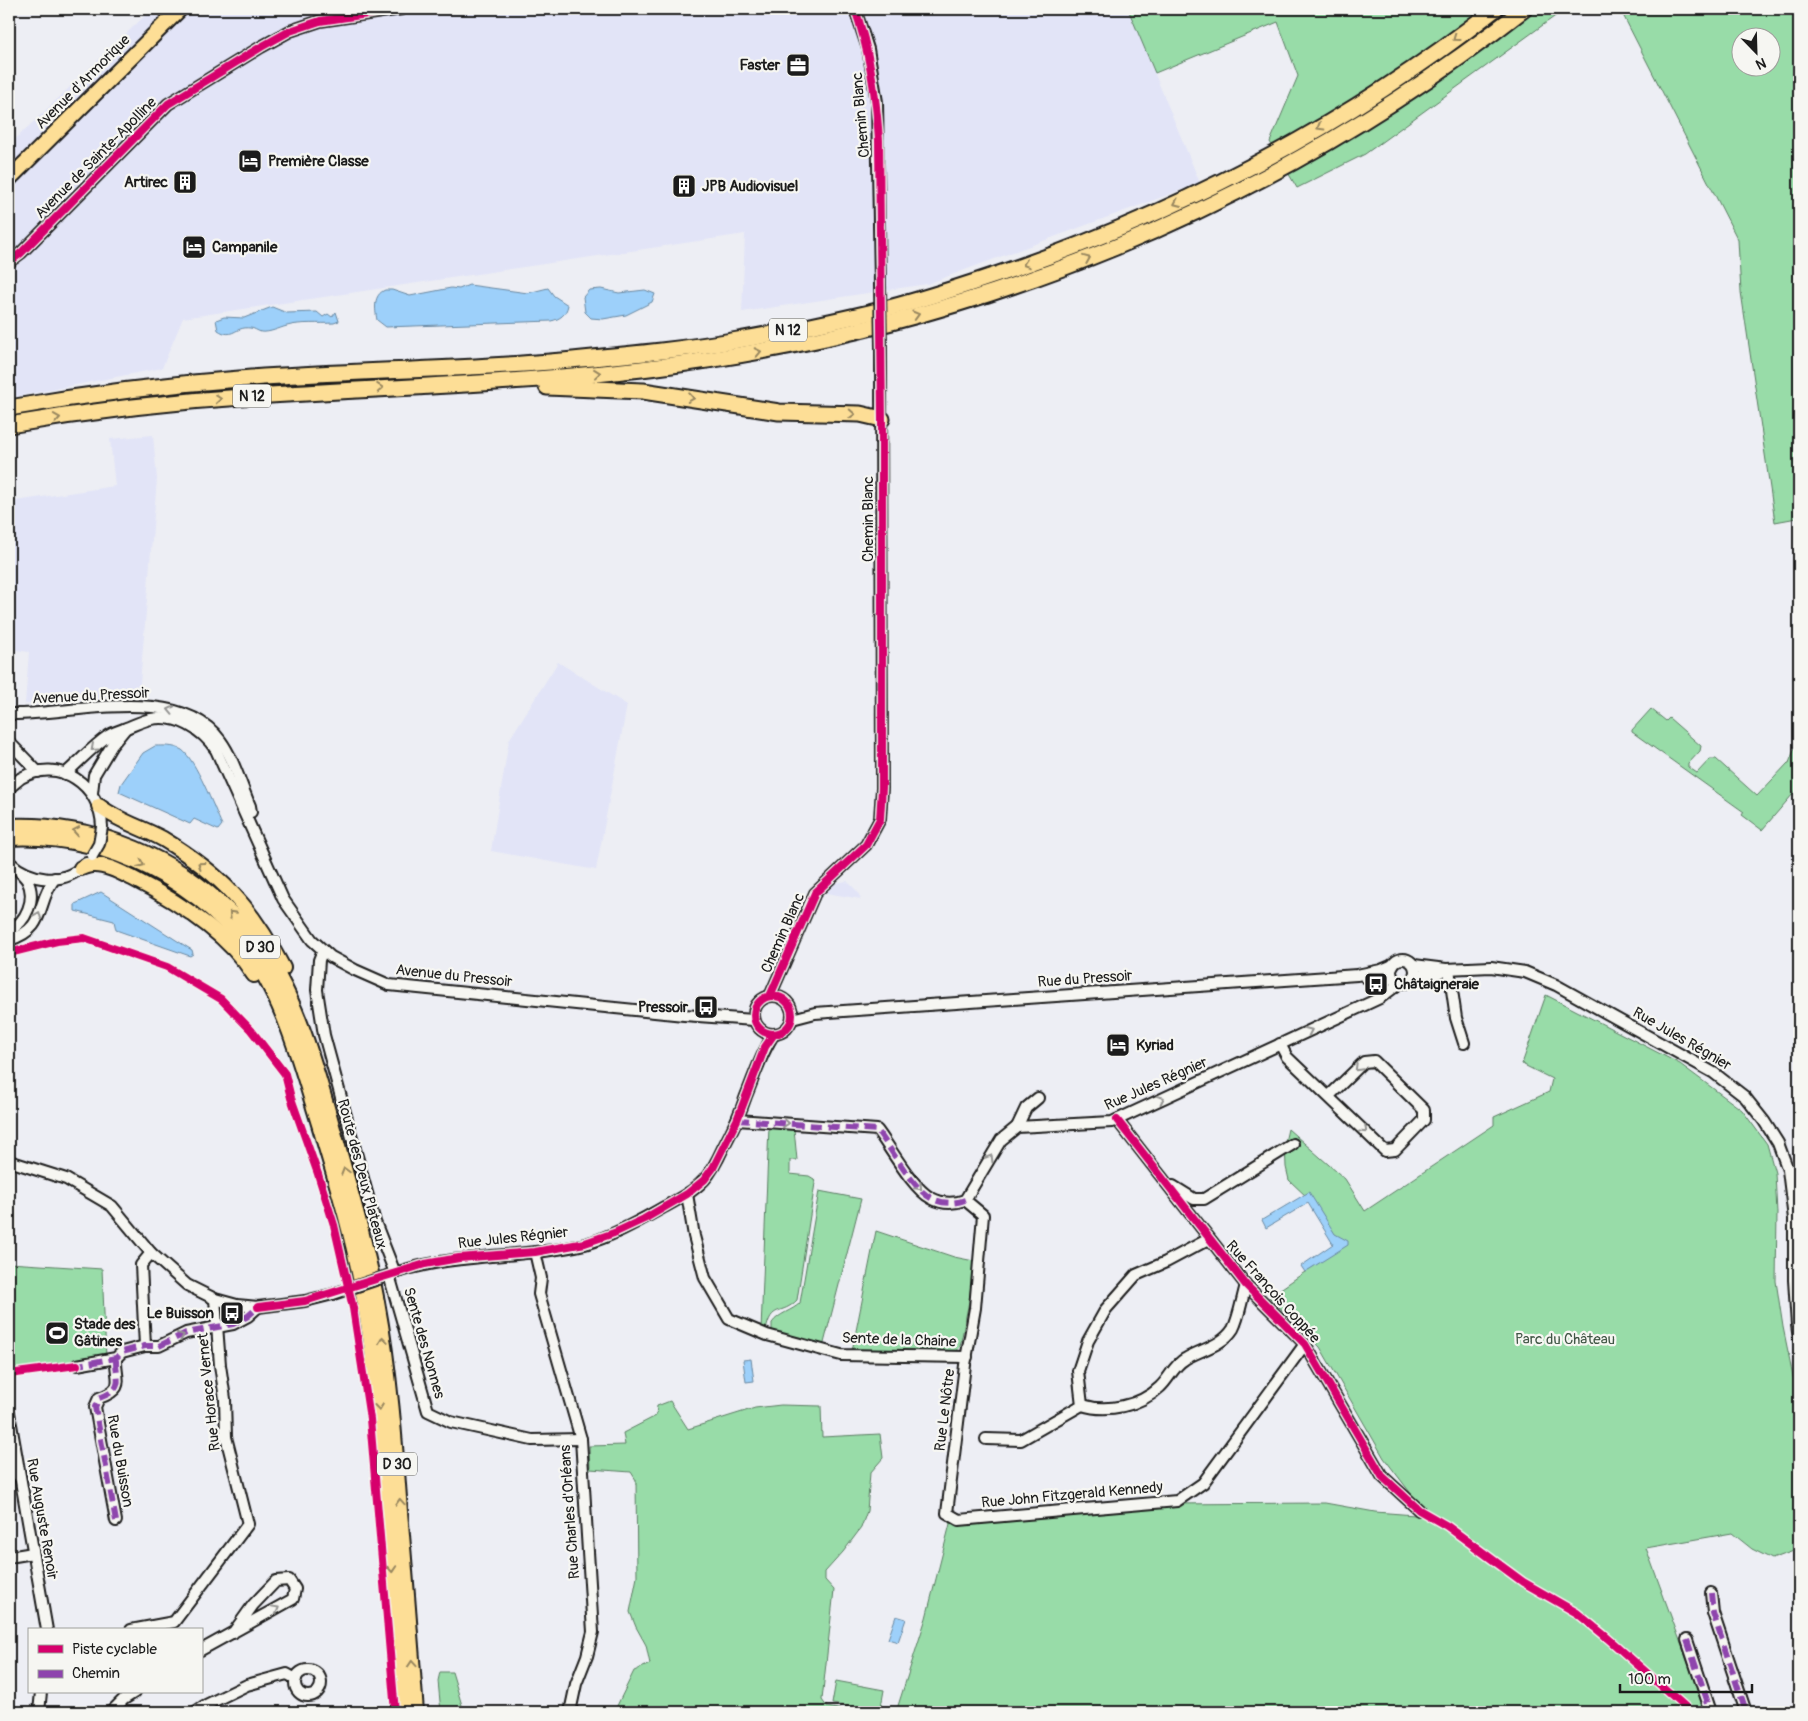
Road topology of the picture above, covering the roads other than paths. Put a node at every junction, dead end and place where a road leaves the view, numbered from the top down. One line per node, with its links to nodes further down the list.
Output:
1 (170, 9): 7 (main road, Avenue d'Armorique)
2 (180, 9): 8 (main road, Avenue d'Armorique)
3 (402, 9): 9 (street, Avenue de Sainte-Apolline)
4 (855, 9): 12 (street, Chemin Blanc, bridge)
5 (1495, 9): 11 (highway, N 12, one-way to 11)
6 (1524, 9): 10 (highway, N 12, one-way to 6)
7 (9, 167)
8 (9, 179)
9 (9, 262)
10 (496, 381): 12 (highway, one-way to 12); 13 (highway, N 12, one-way to 10)
11 (9, 408)
12 (882, 419): 39 (street, Chemin Blanc)
13 (9, 425)
14 (9, 714): 23 (street, Avenue du Pressoir, one-way to 14)
15 (126, 728): 18 (street, Avenue du Pressoir, one-way to 18); 20 (street); 23 (street, Avenue du Pressoir)
16 (9, 742): 17 (street)
17 (38, 772): 18 (street); 19 (street)
18 (65, 774): 20 (street)
19 (9, 788)
20 (92, 793): 21 (street)
21 (99, 806): 26 (street, bridge); 52 (main road, one-way to 21)
22 (9, 826): 52 (main road, Route des Deux Plateaux / D 30, one-way to 22)
23 (252, 828): 31 (street, Avenue du Pressoir)
24 (9, 838): 59 (main road, Route des Deux Plateaux / D 30, one-way to 59)
25 (9, 862): 27 (street)
26 (81, 868): 28 (street); 59 (main road)
27 (19, 871): 28 (street); 29 (street)
28 (55, 878): 30 (street, one-way to 28)
29 (9, 931)
30 (9, 940)
31 (323, 950): 32 (street, Avenue du Pressoir); 37 (street, Sente des Nonnes)
32 (334, 958): 37 (street); 46 (street, Avenue du Pressoir)
33 (1393, 965): 34 (street); 36 (street, Rue du Pressoir); 40 (street)
34 (1414, 965): 35 (street); 38 (street)
35 (1447, 969): 38 (street); 50 (street); 72 (street, Rue Jules Régnier)
36 (1357, 975): 40 (street, Rue du Pressoir); 45 (street, Rue du Pressoir)
37 (317, 977): 67 (street, Sente des Nonnes)
38 (1414, 977): 40 (street)
39 (778, 978): 41 (street, Chemin Blanc); 42 (street, Chemin Blanc)
40 (1397, 981): 51 (street, Rue Jules Régnier, one-way to 40)
41 (770, 996): 42 (street); 44 (street)
42 (781, 997): 43 (street)
43 (790, 1006): 45 (street, Rue du Pressoir); 47 (street)
44 (755, 1008): 46 (street, Avenue du Pressoir); 48 (street)
45 (815, 1013): 47 (street, Rue du Pressoir)
46 (733, 1018): 48 (street, Avenue du Pressoir)
47 (792, 1019): 49 (street)
48 (754, 1020): 49 (street)
49 (769, 1033): 55 (street, Rue Jules Régnier)
50 (1464, 1043)
51 (1280, 1044): 53 (street); 56 (street, Rue Jules Régnier, one-way to 51)
52 (311, 1053): 102 (main road, Route des Deux Plateaux / D 30, one-way to 52)
53 (1329, 1096): 53 (street, one-way to 53)
54 (1038, 1098): 57 (street)
55 (737, 1120): 62 (street, Rue Jules Régnier); 63 (street, one-way to 63)
56 (1117, 1120): 57 (street, Rue Jules Régnier); 61 (street, Rue François Coppée)
57 (1017, 1127): 63 (street, one-way to 57)
58 (1293, 1144): 61 (street)
59 (327, 1149): 101 (main road, Route des Deux Plateaux / D 30, one-way to 101)
60 (9, 1160): 66 (street, Rue Jules Régnier)
61 (1165, 1180): 64 (street, Rue François Coppée)
62 (688, 1194): 65 (street, Rue Jules Régnier); 75 (street, Sente de la Chaine)
63 (965, 1200): 75 (street, Rue Le Nôtre)
64 (1208, 1239): 68 (street, Rue François Coppée); 78 (street)
65 (535, 1252): 67 (street, Rue Jules Régnier); 80 (street, Rue Charles d'Orléans)
66 (151, 1253): 69 (street, Rue Jules Régnier); 74 (street)
67 (389, 1275): 70 (street, Rue Jules Régnier, bridge); 80 (street, Sente des Nonnes)
68 (1246, 1285): 73 (street, Rue François Coppée); 78 (street)
69 (215, 1299): 70 (street, Rue Jules Régnier); 71 (street, Rue Horace Vernet)
70 (258, 1307): 71 (street)
71 (217, 1327): 74 (street, one-way to 71); 91 (street, Rue Horace Vernet)
72 (1799, 1339)
73 (1306, 1344): 84 (street, Rue François Coppée); 85 (street, Rue John Fitzgerald Kennedy)
74 (145, 1346): 76 (street)
75 (967, 1357): 85 (street, Rue Le Nôtre)
76 (116, 1358): 77 (street); 86 (street, Rue du Buisson)
77 (77, 1365)
78 (1082, 1404): 81 (street)
79 (9, 1418): 83 (street, Rue Auguste Renoir)
80 (581, 1439): 103 (street, Rue Charles d'Orléans)
81 (986, 1439)
82 (9, 1464): 83 (street)
83 (21, 1480): 87 (street, Rue Auguste Renoir)
84 (1419, 1510)
85 (947, 1513)
86 (116, 1521)
87 (33, 1553): 88 (street); 90 (street, Rue Auguste Renoir)
88 (9, 1557)
89 (1711, 1593): 105 (street)
90 (46, 1628)
91 (142, 1628)
92 (233, 1633): 92 (street, one-way to 92); 94 (street)
93 (1687, 1640): 104 (street)
94 (202, 1649)
95 (296, 1679): 100 (street)
96 (41, 1694): 98 (street)
97 (132, 1694): 99 (street)
98 (39, 1712)
99 (111, 1712)
100 (196, 1712)
101 (404, 1712)
102 (416, 1712)
103 (570, 1712)
104 (1711, 1712)
105 (1746, 1712)

